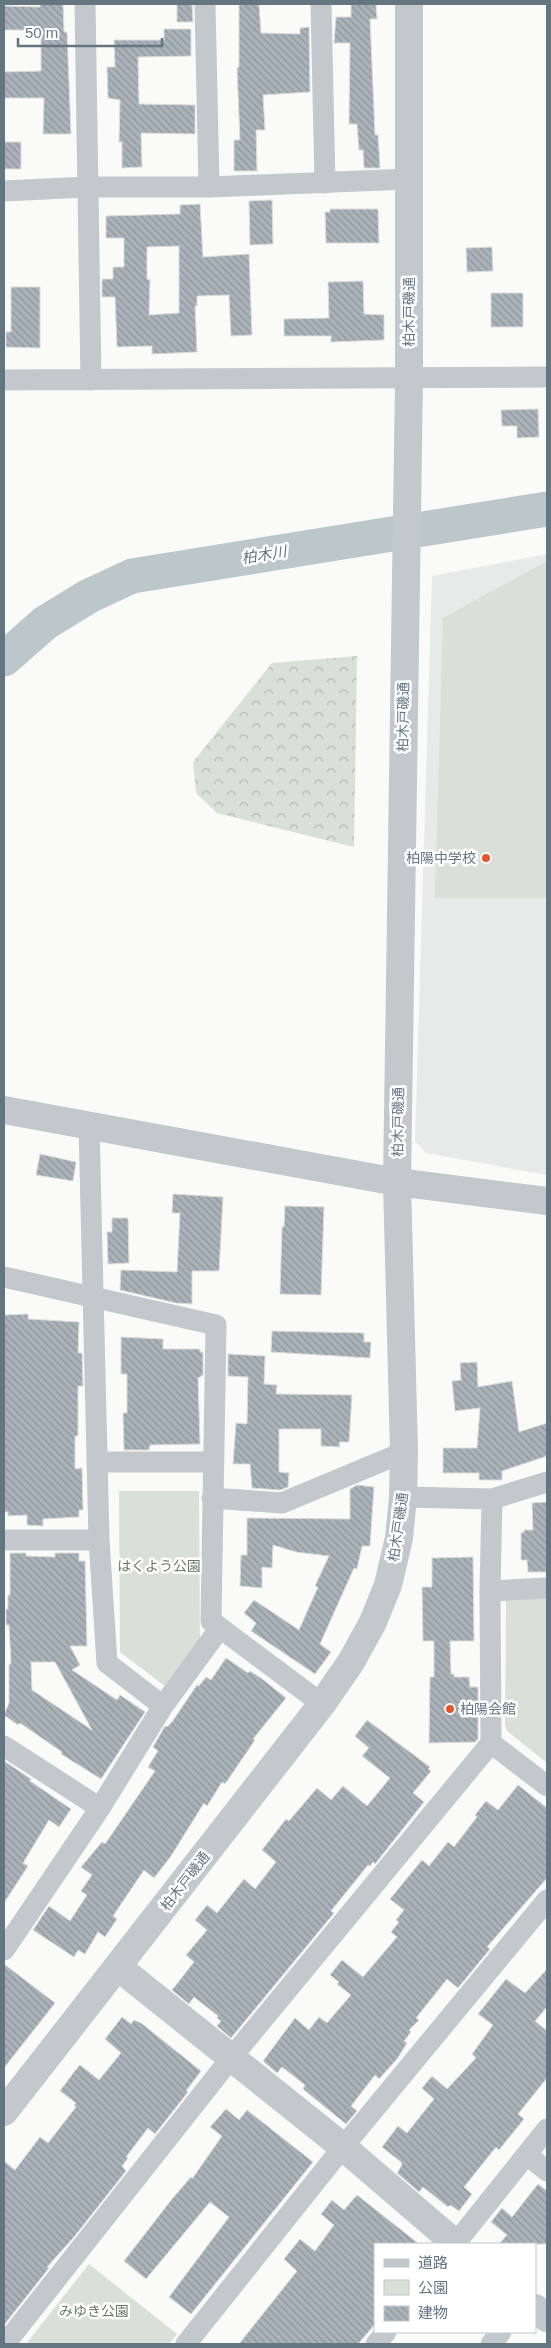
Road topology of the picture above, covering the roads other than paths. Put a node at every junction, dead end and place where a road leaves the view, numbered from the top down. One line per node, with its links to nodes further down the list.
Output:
1 (85, 4): 7 (street)
2 (205, 4): 8 (street)
3 (321, 4): 6 (street)
4 (409, 4): 5 (street, 柏木戸磯通)
5 (409, 179): 6 (street); 11 (street, 柏木戸磯通)
6 (325, 183): 8 (street)
7 (87, 187): 8 (street); 9 (street); 13 (street)
8 (208, 187)
9 (4, 190)
10 (547, 378): 11 (street)
11 (409, 379): 13 (street); 16 (street, 柏木戸磯通)
12 (4, 380): 13 (street)
13 (91, 380)
14 (4, 1110): 15 (street)
15 (89, 1125): 16 (street); 19 (street)
16 (398, 1182): 17 (street); 20 (street, 柏木戸磯通)
17 (547, 1201)
18 (4, 1277): 19 (street)
19 (92, 1298): 21 (street); 22 (street)
20 (404, 1452): 24 (street, 柏木戸磯通); 25 (street)
21 (97, 1462): 22 (street); 28 (street)
22 (213, 1462): 25 (street)
23 (547, 1482): 26 (street)
24 (403, 1497): 26 (street); 32 (street, 柏木戸磯通)
25 (212, 1498): 31 (street)
26 (492, 1499): 30 (street)
27 (4, 1540): 28 (street)
28 (99, 1540): 33 (street)
29 (547, 1588): 30 (street)
30 (490, 1591): 34 (street)
31 (220, 1628): 32 (street); 33 (street)
32 (322, 1704): 40 (street, 柏木戸磯通)
33 (164, 1706): 37 (street)
34 (492, 1743): 36 (street); 41 (street)
35 (4, 1746): 37 (street)
36 (547, 1786)
37 (100, 1808): 39 (street)
38 (547, 1900): 44 (street)
39 (4, 1950)
40 (118, 1967): 41 (street); 42 (street, 柏木戸磯通)
41 (231, 2058): 44 (street); 53 (street)
42 (4, 2112)
43 (547, 2129): 45 (street)
44 (342, 2147): 47 (street); 54 (street)
45 (527, 2155): 46 (street); 48 (street)
46 (547, 2171)
47 (454, 2243)
48 (456, 2243)
49 (536, 2309): 50 (street)
50 (547, 2318)
51 (385, 2333): 55 (street)
52 (500, 2333): 56 (street)
53 (5, 2344)
54 (186, 2344)
55 (376, 2344)
56 (490, 2344)

